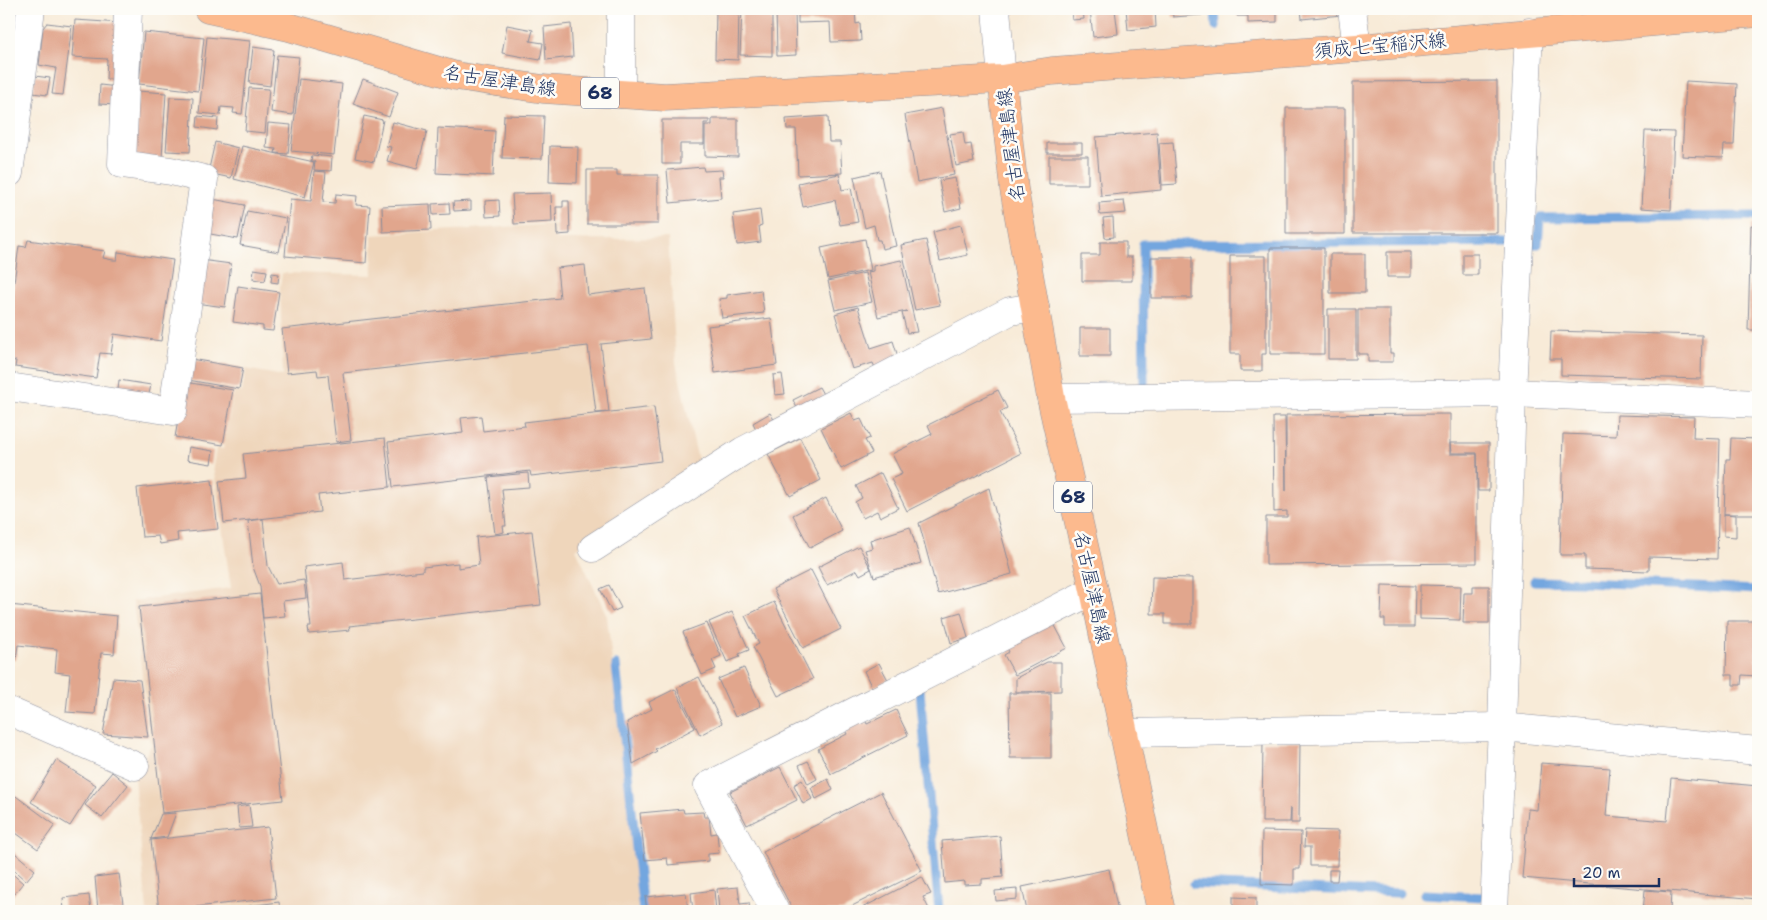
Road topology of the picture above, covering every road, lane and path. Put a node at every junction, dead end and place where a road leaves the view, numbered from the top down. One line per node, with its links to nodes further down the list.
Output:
1 (31, 9): 12 (street)
2 (128, 9): 14 (street)
3 (208, 9): 11 (main road, 名古屋津島線 / 68)
4 (621, 9): 11 (street)
5 (996, 9): 10 (street)
6 (1352, 9): 9 (street)
7 (1758, 13): 8 (main road, 須成七宝稲沢線)
8 (1529, 32): 9 (main road, 須成七宝稲沢線); 15 (street)
9 (1357, 48): 10 (main road, 須成七宝稲沢線)
10 (1002, 79): 11 (main road, 名古屋津島線 / 68); 13 (main road, 名古屋津島線 / 68)
11 (621, 94)
12 (9, 173)
13 (1034, 307): 16 (main road, 名古屋津島線 / 68); 18 (street)
14 (9, 387)
15 (1512, 393): 16 (street); 17 (street); 21 (street)
16 (1051, 398): 19 (main road, 名古屋津島線 / 68)
17 (1758, 404)
18 (593, 548)
19 (1094, 590): 22 (main road, 名古屋津島線 / 68); 25 (street)
20 (9, 711): 24 (street)
21 (1502, 727): 22 (street); 23 (street); 27 (street)
22 (1123, 733): 26 (main road, 名古屋津島線 / 68)
23 (1758, 751)
24 (135, 766)
25 (775, 911)
26 (1161, 911)
27 (1494, 911)

